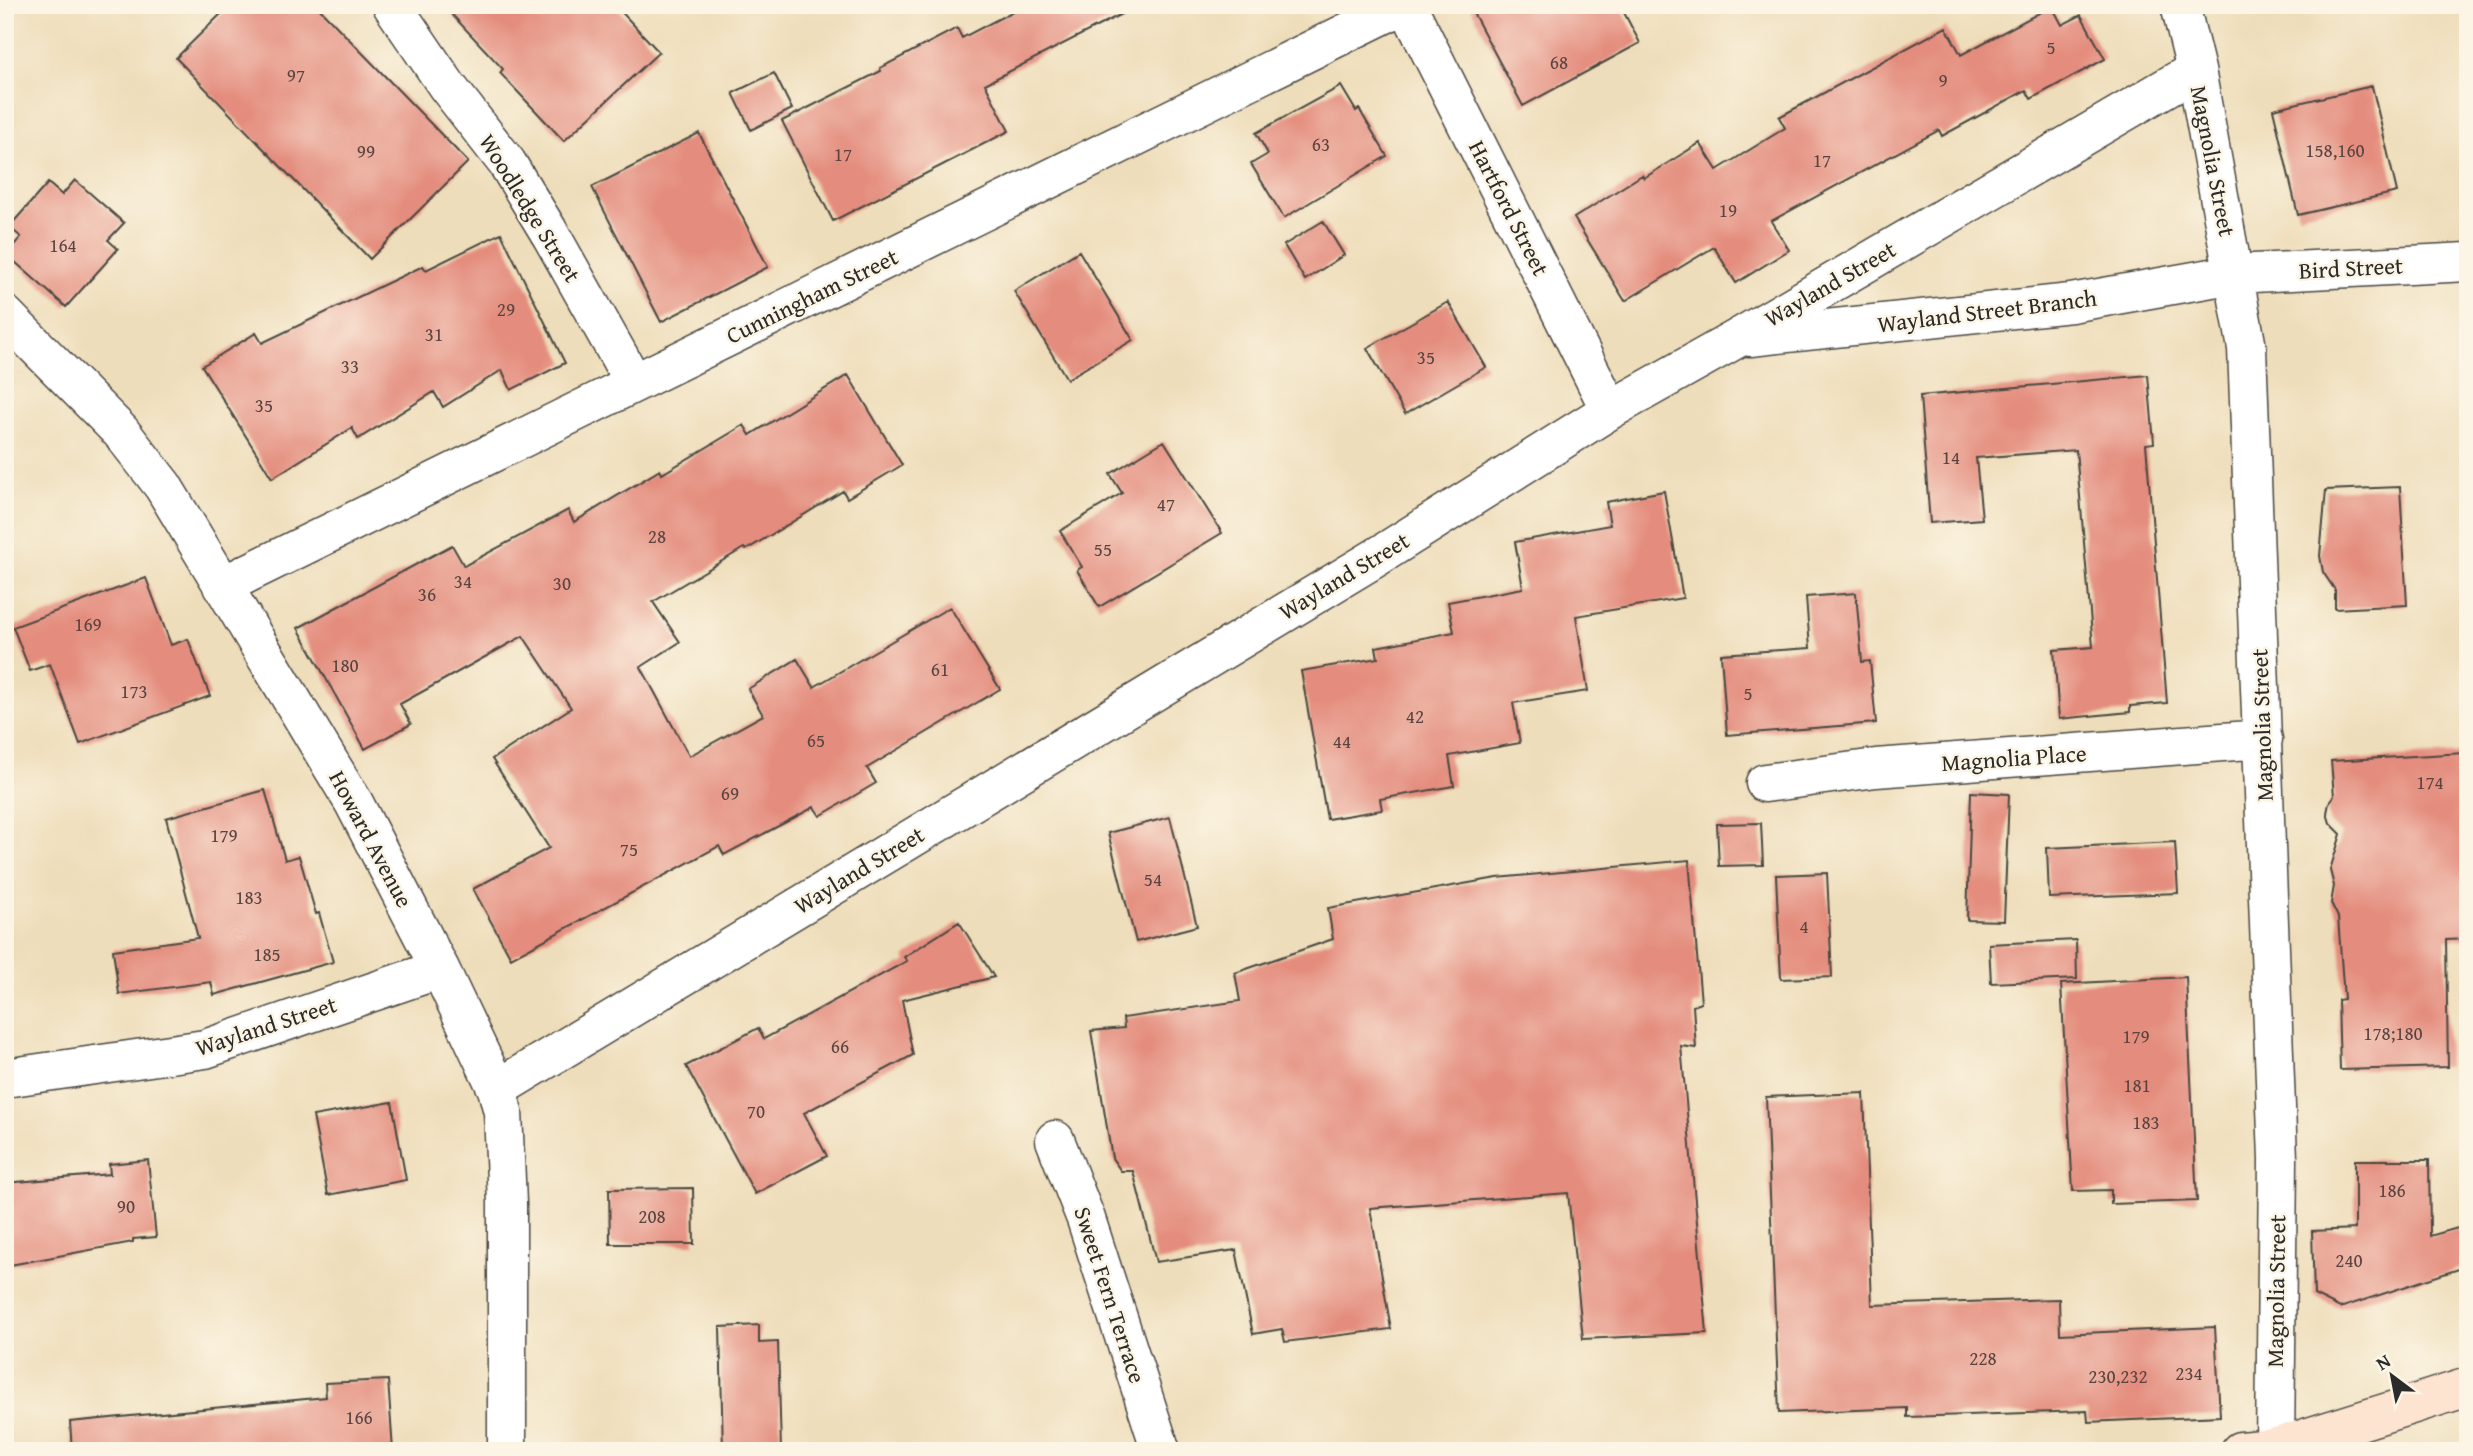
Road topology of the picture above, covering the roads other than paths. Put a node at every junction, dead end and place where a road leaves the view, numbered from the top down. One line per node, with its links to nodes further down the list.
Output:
1 (392, 5): 9 (street, Woodledge Street)
2 (1405, 5): 9 (street, Cunningham Street); 10 (street, Hartford Street)
3 (2180, 5): 4 (street, Magnolia Street)
4 (2196, 70): 6 (street, Magnolia Street); 8 (street, Wayland Street)
5 (2468, 262): 6 (street, Bird Street)
6 (2234, 274): 8 (street, Wayland Street Branch); 12 (street, Magnolia Street)
7 (5, 315): 11 (street, Howard Avenue)
8 (1738, 338): 10 (street, Wayland Street)
9 (634, 383): 11 (street, Cunningham Street)
10 (1611, 410): 16 (street, Wayland Street)
11 (222, 586): 14 (street, Howard Avenue)
12 (2263, 739): 13 (street, Magnolia Place); 19 (street, Magnolia Street)
13 (1765, 783)
14 (440, 968): 15 (street, Wayland Street); 16 (street, Howard Avenue)
15 (5, 1078)
16 (498, 1090): 20 (street, Howard Avenue)
17 (1055, 1140): 21 (street, Sweet Fern Terrace)
18 (2468, 1387): 19 (main road)
19 (2263, 1450)
20 (507, 1451)
21 (1161, 1451)

